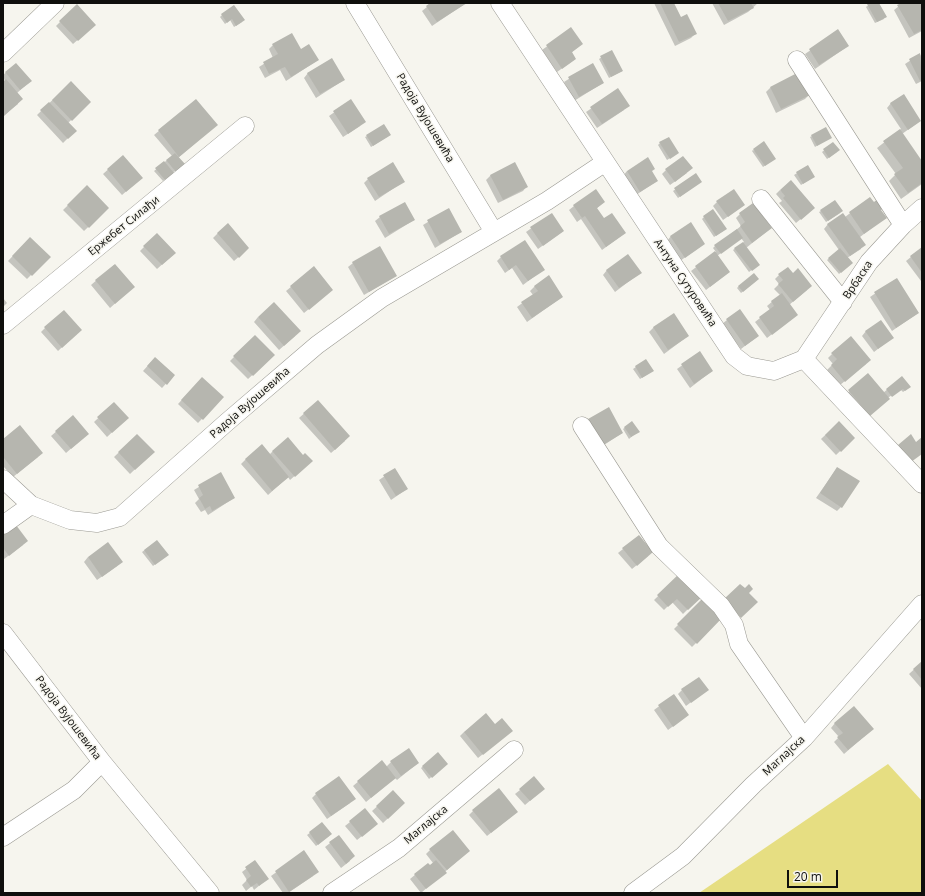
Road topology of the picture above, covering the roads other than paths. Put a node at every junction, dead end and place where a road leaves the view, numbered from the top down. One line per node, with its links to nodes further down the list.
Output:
1 (55, 3): 4 (street)
2 (355, 3): 11 (street, Радоја Вујошевића)
3 (500, 3): 7 (street, Антуна Сутуровића)
4 (3, 53)
5 (797, 60): 10 (street)
6 (245, 126): 13 (street, Ержебет Силађи)
7 (604, 163): 11 (street, Радоја Вујошевића); 14 (street, Антуна Сутуровића)
8 (761, 198): 12 (street)
9 (922, 208): 10 (street, Врбаска)
10 (903, 225): 12 (street, Врбаска)
11 (494, 232): 18 (street, Радоја Вујошевића)
12 (843, 302): 14 (street, Врбаска)
13 (3, 325)
14 (804, 359): 17 (street)
15 (582, 426): 22 (street)
16 (3, 479): 18 (street)
17 (922, 484)
18 (31, 505): 19 (street)
19 (3, 525)
20 (922, 604): 22 (street, Маглајска)
21 (3, 633): 24 (street, Радоја Вујошевића)
22 (804, 738): 28 (street, Маглајска)
23 (514, 750): 27 (street, Маглајска)
24 (102, 762): 25 (street, Радоја Вујошевића); 26 (street)
25 (3, 837)
26 (210, 893)
27 (332, 893)
28 (633, 893)

